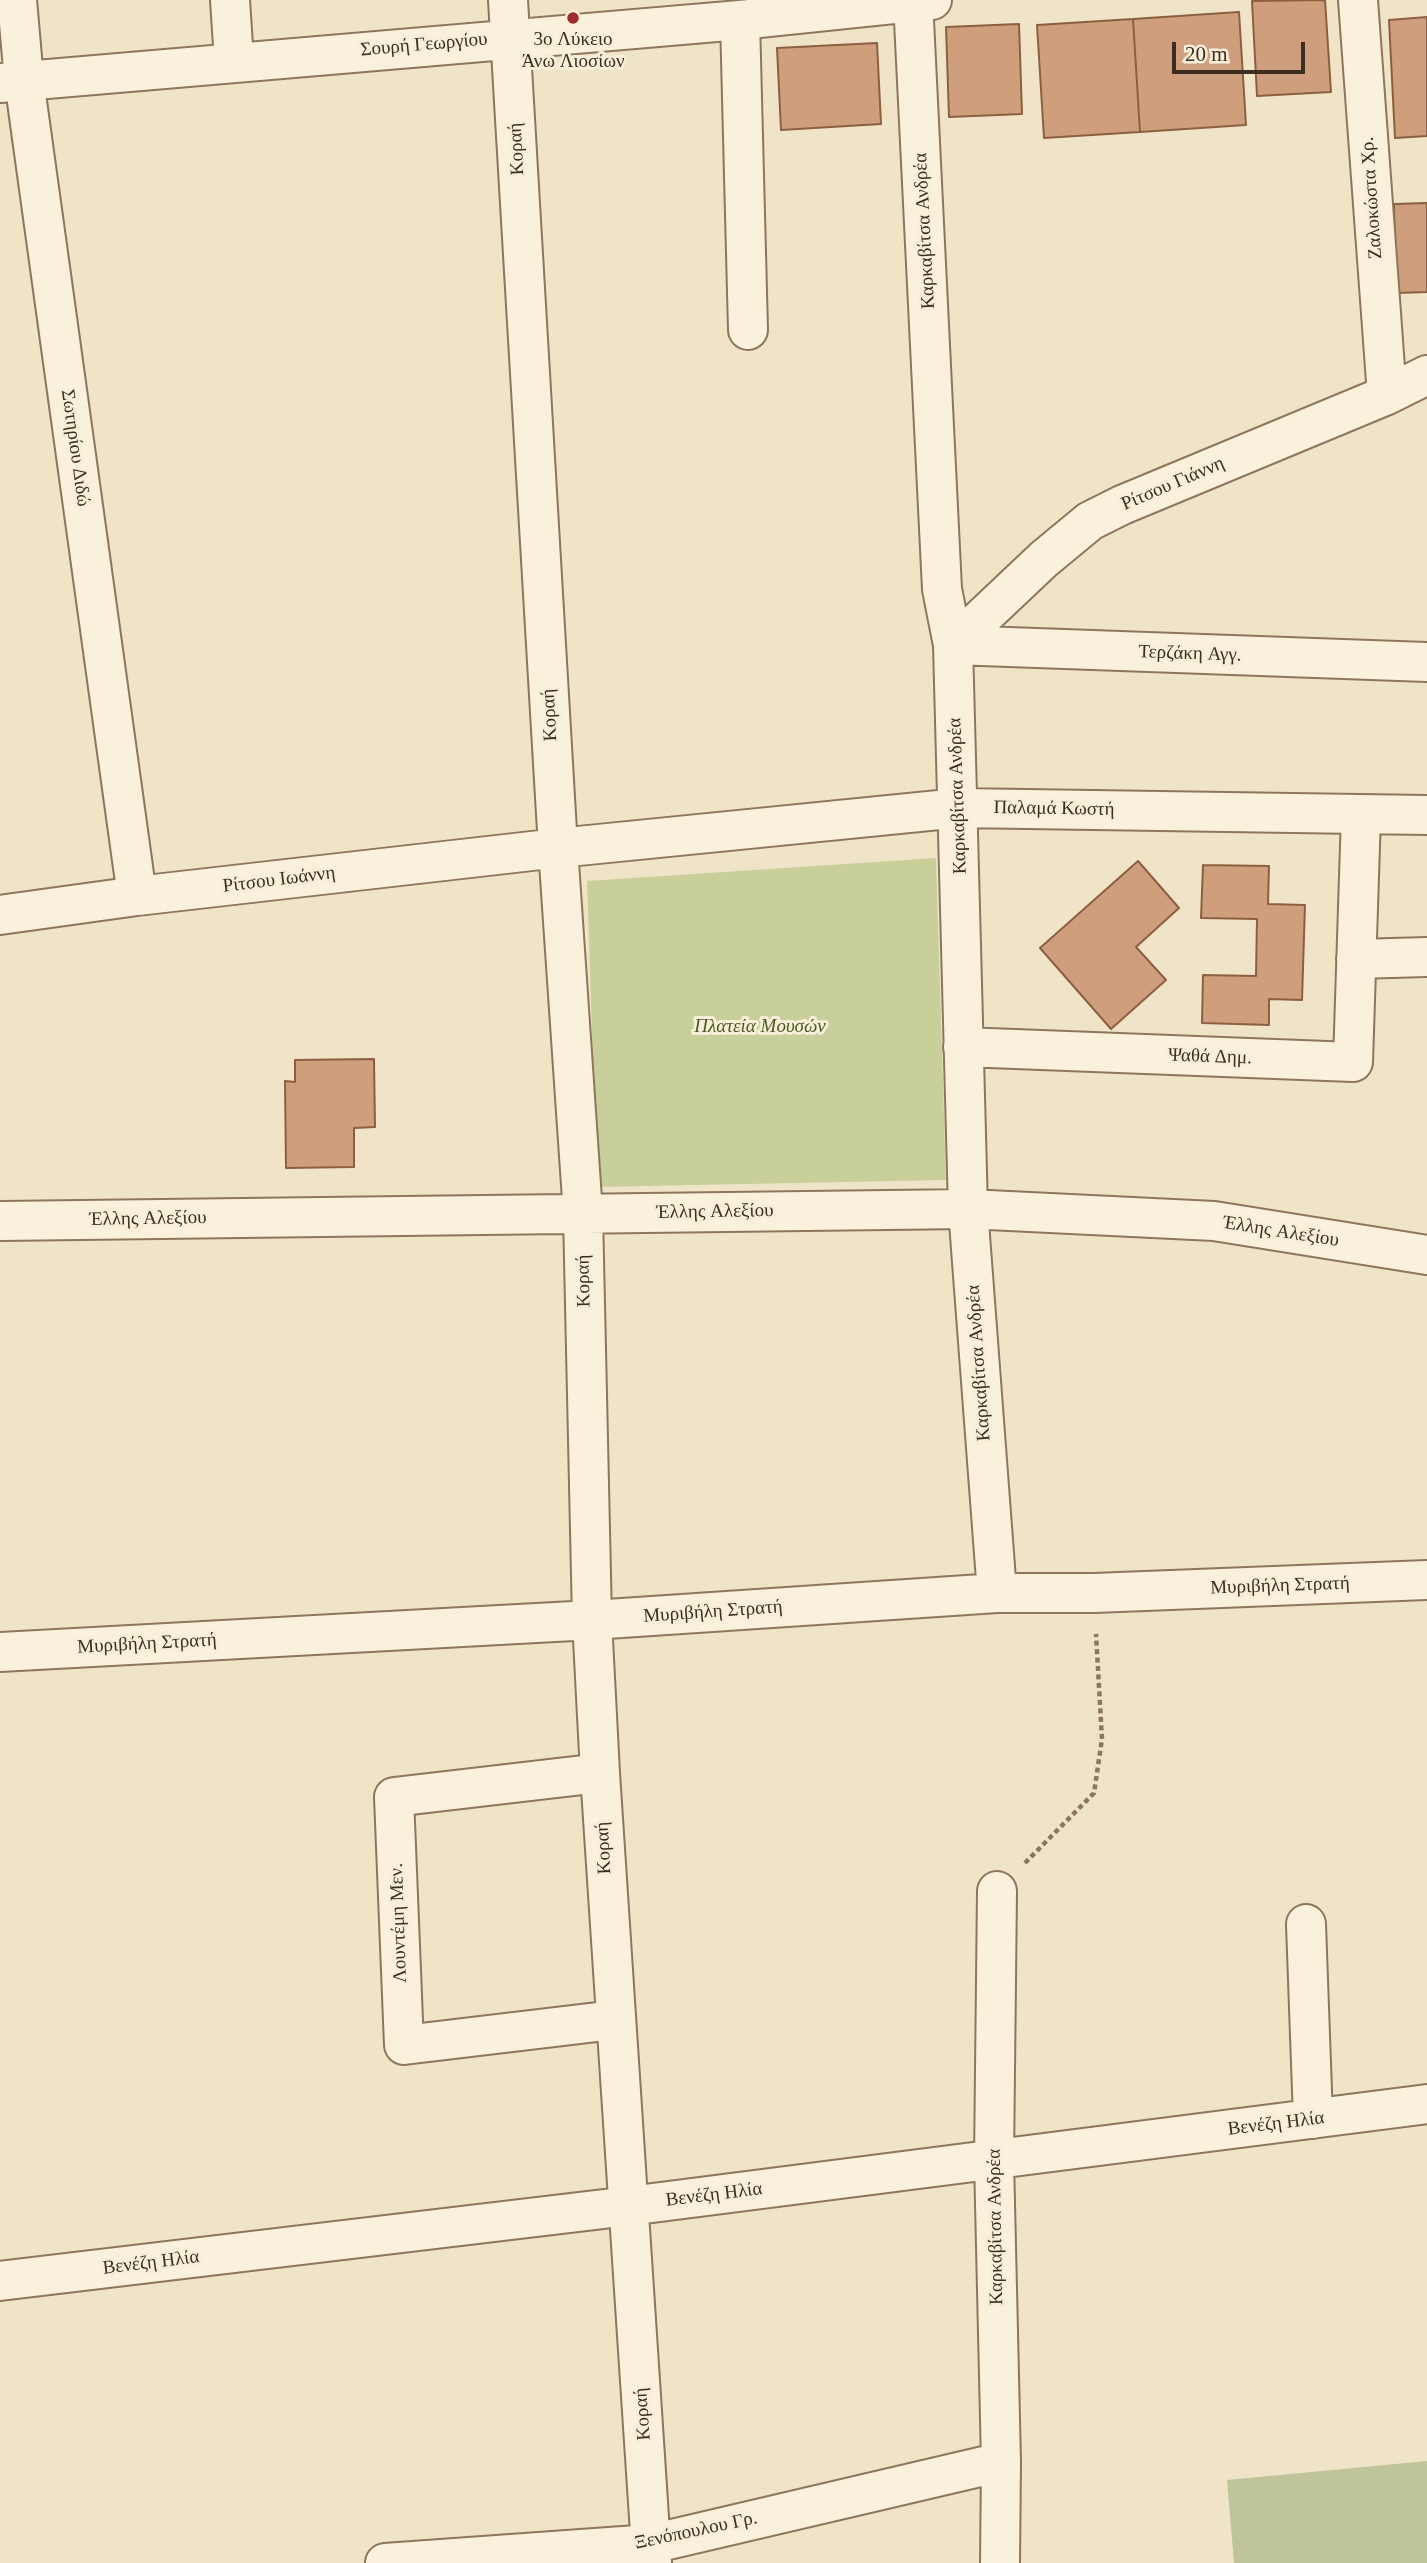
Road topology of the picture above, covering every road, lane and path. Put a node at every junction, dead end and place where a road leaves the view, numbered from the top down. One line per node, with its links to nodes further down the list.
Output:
1 (17, 0): 9 (street, Σωτηρίου Διδώ)
2 (230, 0): 8 (street)
3 (508, 0): 7 (street, Κοραή)
4 (1358, 0): 12 (street, Ζαλοκώστα Χρ.)
5 (920, 1): 6 (street, Σουρή Γεωργίου); 13 (street, Καρκαβίτσα Ανδρέα)
6 (740, 19): 7 (street, Σουρή Γεωργίου); 10 (street)
7 (510, 37): 8 (street, Σουρή Γεωργίου); 18 (street, Κοραή)
8 (234, 61): 9 (street, Σουρή Γεωργίου)
9 (12, 81): 19 (street, Σωτηρίου Διδώ)
10 (748, 330)
11 (1427, 375): 12 (street, Ρίτσου Γιάννη)
12 (1387, 396): 13 (street, Ρίτσου Γιάννη)
13 (953, 645): 14 (street, Τερζάκη Αγγ.); 15 (street, Καρκαβίτσα Ανδρέα)
14 (1427, 662)
15 (959, 808): 16 (street, Παλαμά Κωστή); 18 (street, Παλαμά Κωστή); 23 (street, Καρκαβίτσα Ανδρέα)
16 (1361, 815): 17 (street, Παλαμά Κωστή); 22 (street, Ψαθά Δημ.)
17 (1427, 815)
18 (558, 848): 19 (street, Ρίτσου Ιωάννη); 25 (street, Κοραή)
19 (136, 896): 20 (street, Ρίτσου Ιωάννη)
20 (0, 915)
21 (1427, 957): 22 (street)
22 (1356, 959): 23 (street, Ψαθά Δημ.)
23 (963, 1047): 24 (street, Καρκαβίτσα Ανδρέα)
24 (968, 1209): 25 (street, Έλλης Αλεξίου); 27 (street, Έλλης Αλεξίου); 29 (street, Καρκαβίτσα Ανδρέα)
25 (583, 1214): 26 (street, Έλλης Αλεξίου); 31 (street, Κοραή)
26 (0, 1221)
27 (1427, 1255)
28 (1427, 1580): 30 (street, Μυριβήλη Στρατή)
29 (997, 1593): 30 (street, Μυριβήλη Στρατή); 31 (street, Μυριβήλη Στρατή)
30 (1094, 1593): 34 (path)
31 (592, 1620): 32 (street, Μυριβήλη Στρατή); 33 (street, Κοραή)
32 (0, 1652)
33 (600, 1773): 36 (street, Κοραή); 36 (street, Λουντέμη Μεν.)
34 (997, 1891): 39 (street, Καρκαβίτσα Ανδρέα)
35 (1306, 1924): 38 (street)
36 (614, 2020): 40 (street, Κοραή)
37 (1427, 2105): 38 (street, Βενέζη Ηλία)
38 (1313, 2119): 39 (street, Βενέζη Ηλία)
39 (994, 2160): 40 (street, Βενέζη Ηλία); 42 (street, Καρκαβίτσα Ανδρέα)
40 (629, 2206): 41 (street, Βενέζη Ηλία); 43 (street, Κοραή)
41 (0, 2281)
42 (1001, 2462): 43 (street, Ξενόπουλου Γρ.); 45 (street, Καρκαβίτσα Ανδρέα)
43 (651, 2554): 44 (street, Ξενόπουλου Γρ.)
44 (385, 2563)
45 (1000, 2563)

